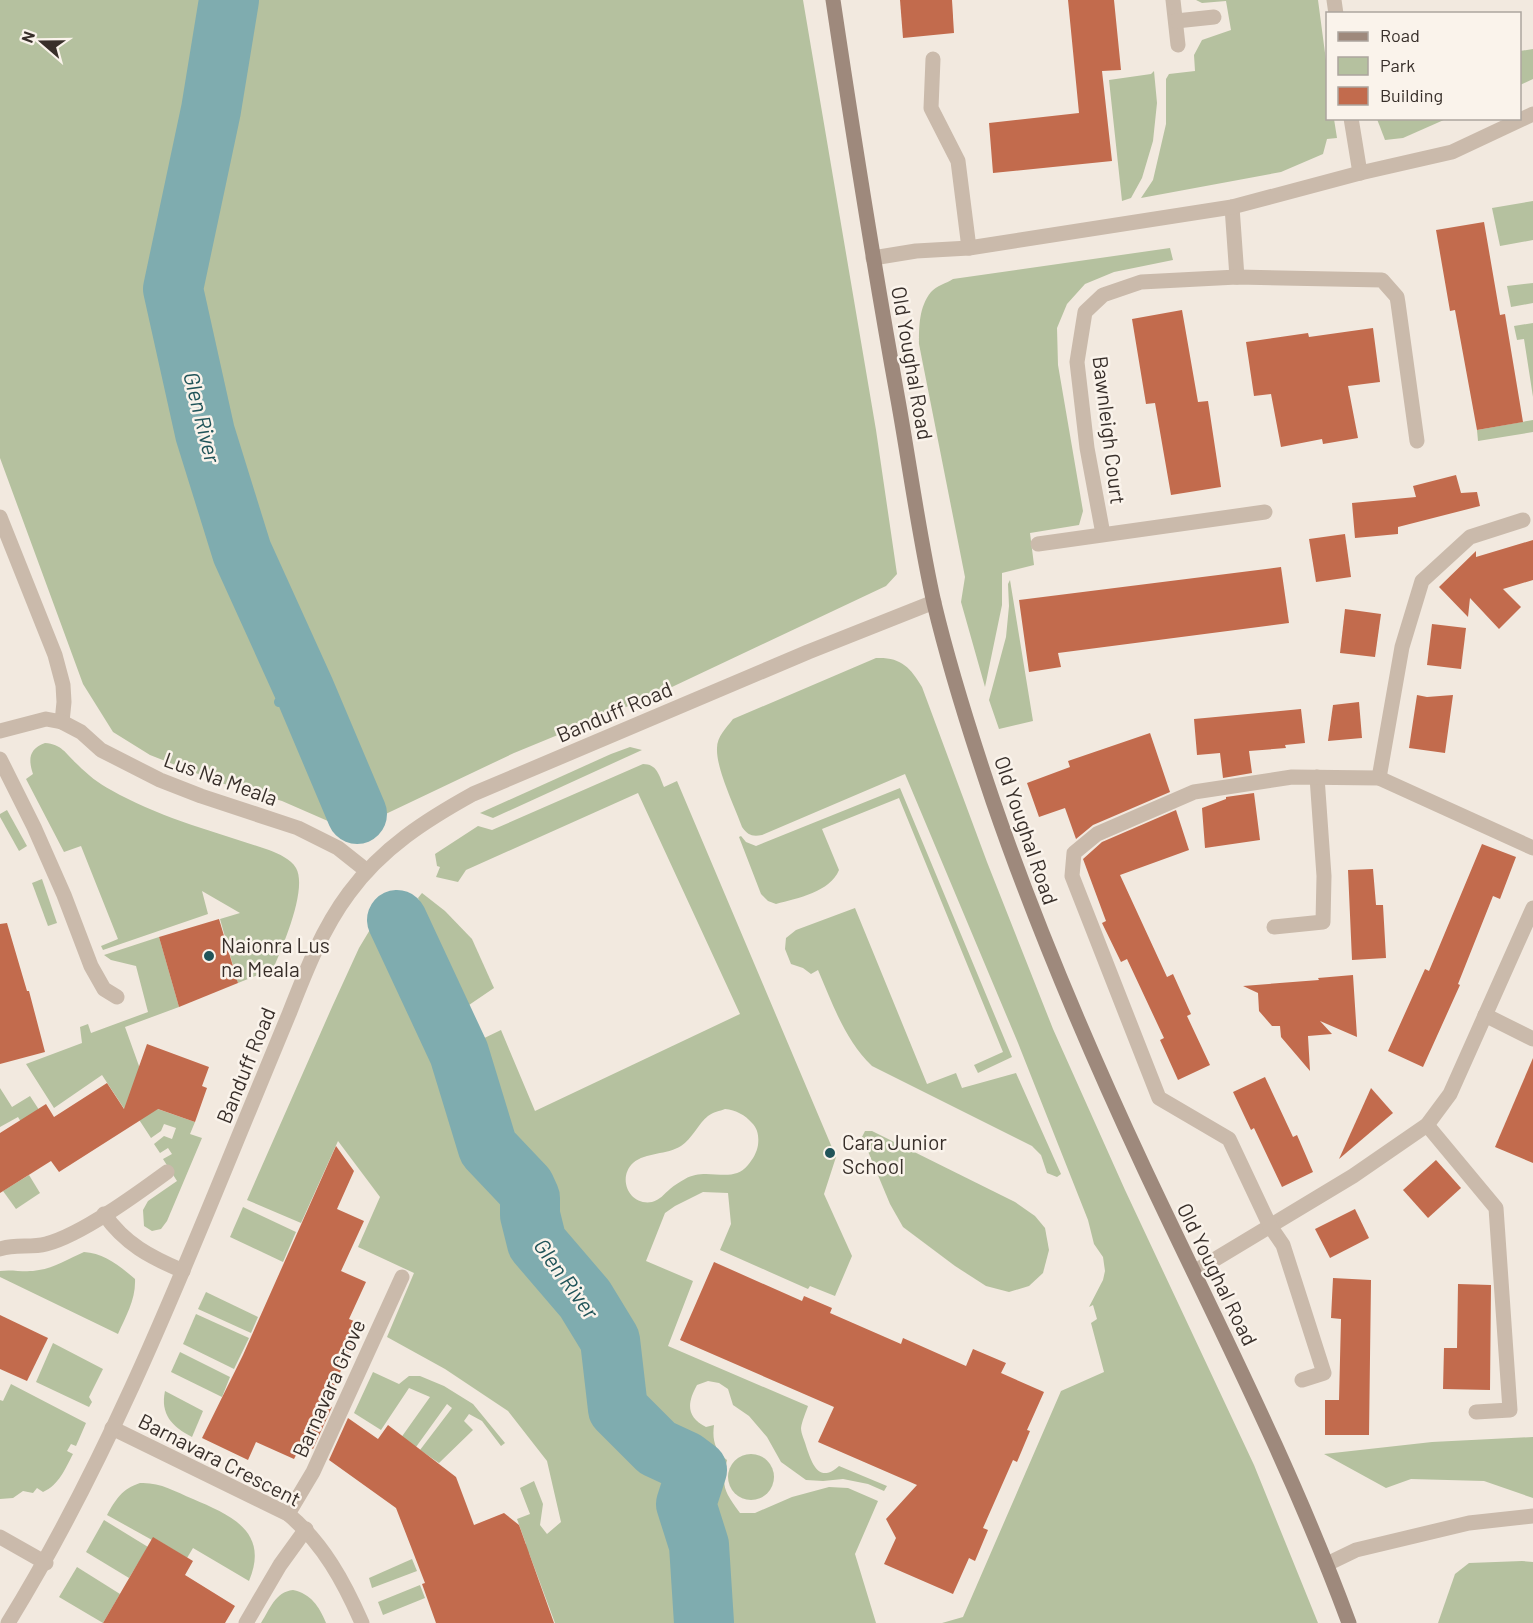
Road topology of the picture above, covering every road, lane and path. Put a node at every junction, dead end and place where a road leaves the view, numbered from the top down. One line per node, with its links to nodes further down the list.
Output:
1 (833, 0): 12 (main road, Old Youghal Road)
2 (1173, 0): 4 (street)
3 (1214, 17): 4 (street)
4 (1176, 21): 5 (street)
5 (1178, 45)
6 (933, 59): 11 (street)
7 (1352, 120): 9 (street)
8 (1520, 120): 9 (street)
9 (1360, 173): 10 (street)
10 (1232, 207): 11 (street); 13 (street)
11 (969, 248): 12 (street)
12 (873, 258): 20 (main road, Old Youghal Road)
13 (1238, 277): 14 (street, Bawnleigh Court); 18 (street, Bawnleigh Court)
14 (1417, 441)
15 (1265, 512): 18 (street, Bawnleigh Court)
16 (0, 517): 21 (street)
17 (1523, 520): 25 (street)
18 (1104, 534): 19 (street, Bawnleigh Court)
19 (1038, 544)
20 (934, 602): 27 (street, Banduff Road); 39 (main road, Old Youghal Road)
21 (62, 722): 22 (street); 27 (street, Lus Na Meala)
22 (0, 731)
23 (0, 759): 30 (street)
24 (1317, 777): 25 (street); 29 (street); 36 (street)
25 (1379, 778): 26 (street)
26 (1533, 848)
27 (367, 871): 38 (street, Banduff Road)
28 (1533, 908): 31 (street)
29 (1274, 927)
30 (117, 997)
31 (1485, 1015): 32 (street); 33 (street)
32 (1533, 1039)
33 (1427, 1125): 36 (street); 42 (street)
34 (167, 1172): 35 (street)
35 (104, 1214): 37 (street); 38 (street)
36 (1269, 1226): 39 (street); 41 (street)
37 (0, 1249)
38 (183, 1271): 43 (street, Banduff Road)
39 (1194, 1272): 49 (main road, Old Youghal Road)
40 (402, 1277): 44 (street, Barnavara Grove)
41 (1302, 1380)
42 (1476, 1412)
43 (112, 1428): 44 (street, Barnavara Crescent); 48 (street, Banduff Road)
44 (288, 1514): 46 (street, Barnavara Crescent)
45 (1533, 1516): 49 (street)
46 (306, 1529): 51 (street); 52 (street, Barnavara Crescent)
47 (0, 1537): 48 (street)
48 (46, 1563): 50 (street, Banduff Road)
49 (1327, 1564): 53 (main road, Old Youghal Road)
50 (8, 1623)
51 (246, 1623)
52 (362, 1623)
53 (1349, 1623)

